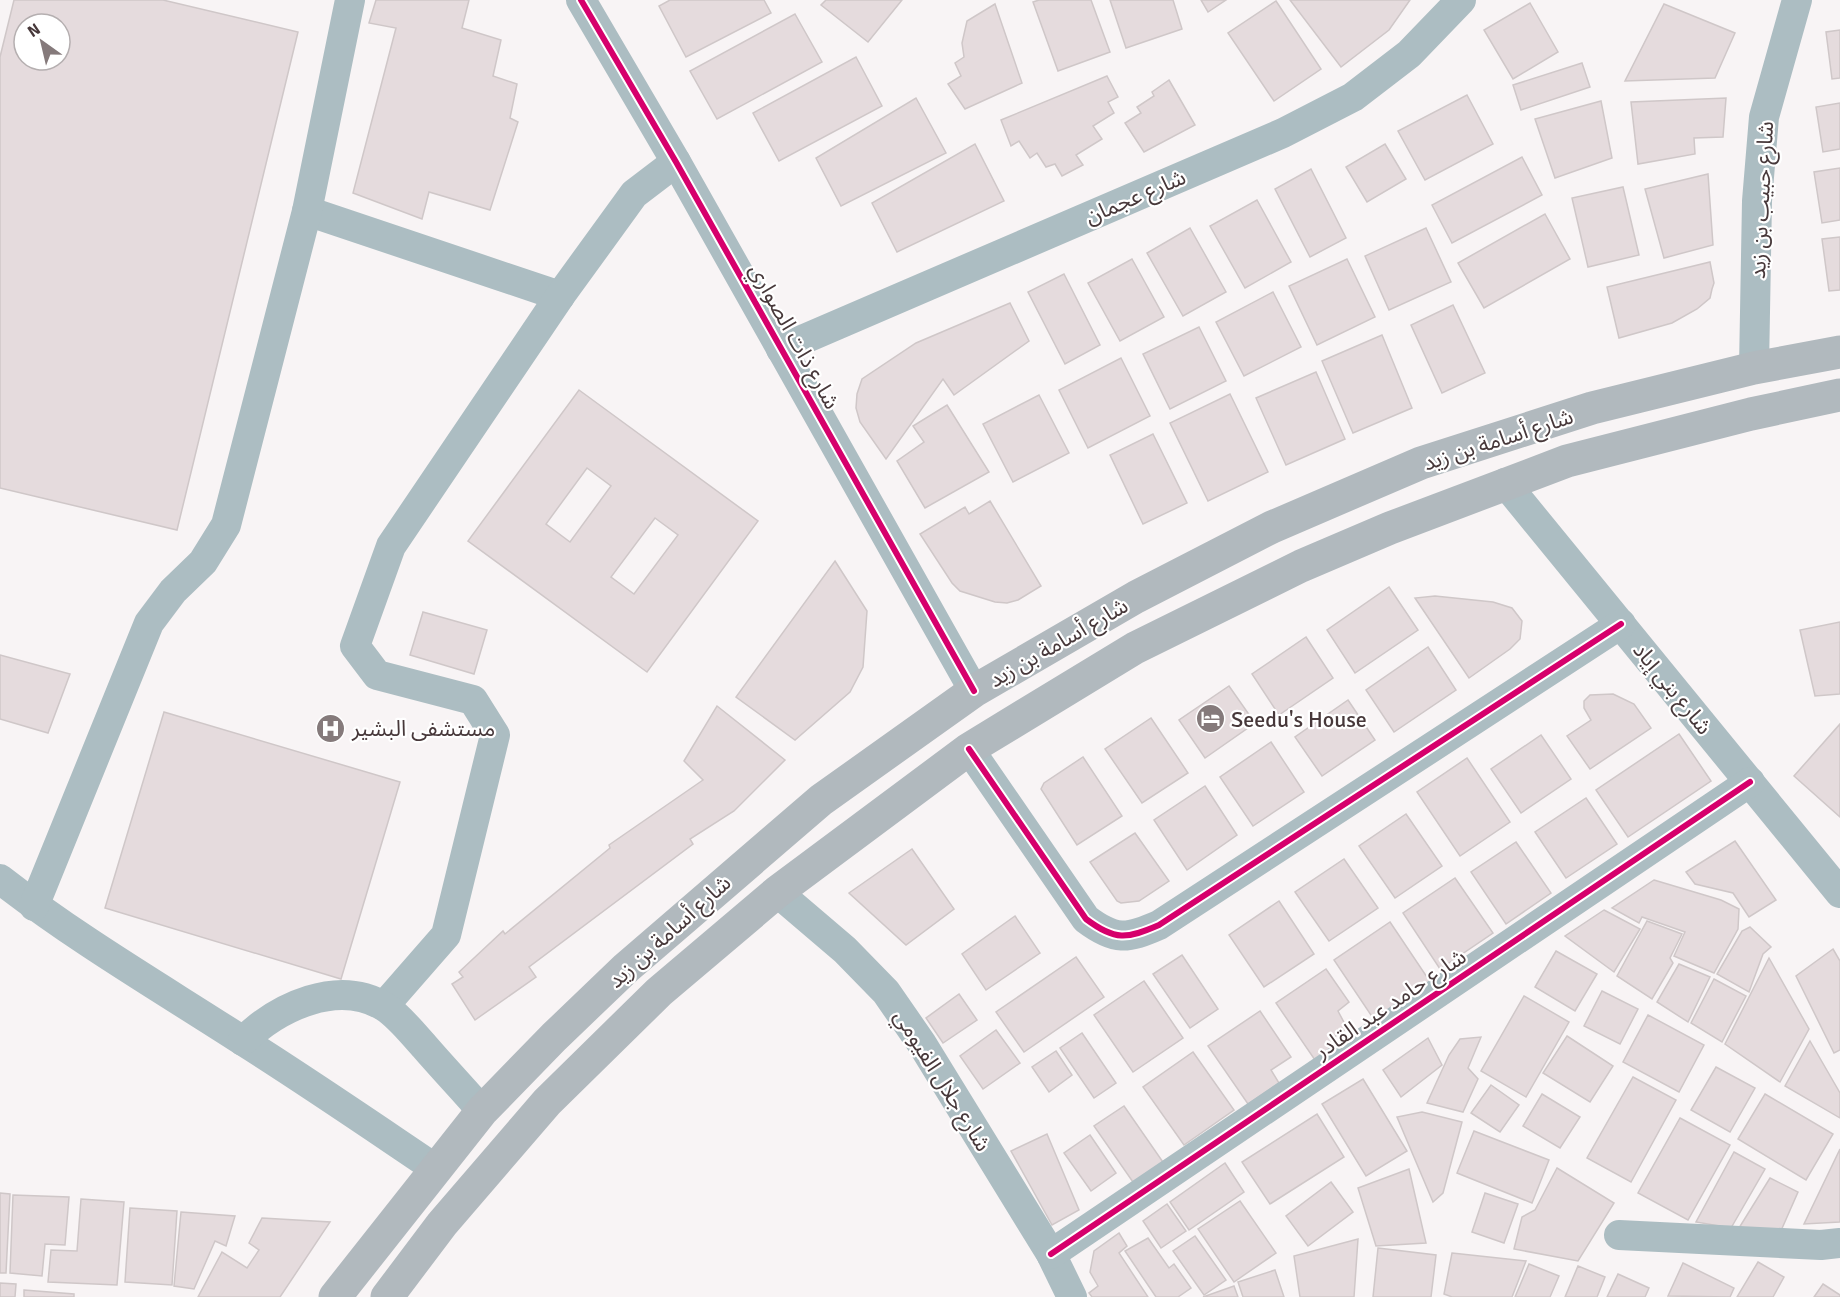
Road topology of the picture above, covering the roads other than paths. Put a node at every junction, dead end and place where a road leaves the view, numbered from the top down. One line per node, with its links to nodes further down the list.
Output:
1 (350, 0): 6 (street)
2 (581, 0): 5 (street, شارع ذات الصواري)
3 (1461, 0): 8 (street, شارع عجمان)
4 (1797, 0): 10 (street, شارع حبيب بن زيد)
5 (676, 162): 7 (street); 8 (street, شارع ذات الصواري)
6 (307, 211): 7 (street); 20 (street)
7 (560, 296): 21 (street)
8 (782, 349): 14 (street, شارع ذات الصواري)
9 (1840, 352): 10 (highway, شارع أسامة بن زيد)
10 (1754, 368): 14 (highway, شارع أسامة بن زيد)
11 (1840, 395): 12 (highway, شارع أسامة بن زيد)
12 (1505, 483): 13 (street, شارع بني إياد); 15 (highway, شارع أسامة بن زيد)
13 (1621, 624): 15 (street); 16 (street, شارع بني إياد)
14 (974, 691): 23 (highway, شارع أسامة بن زيد)
15 (969, 749): 18 (highway, شارع أسامة بن زيد)
16 (1750, 782): 19 (street, شارع بني إياد); 27 (street, شارع حامد عبد القادر)
17 (0, 879): 20 (street)
18 (777, 892): 27 (street, شارع جلال الفيومي); 29 (highway, شارع أسامة بن زيد)
19 (1840, 893)
20 (34, 906): 22 (street)
21 (384, 1006): 22 (street); 23 (street)
22 (243, 1041): 24 (street)
23 (482, 1111): 24 (highway, شارع أسامة بن زيد)
24 (436, 1169): 28 (highway, شارع أسامة بن زيد)
25 (1619, 1235): 26 (street)
26 (1840, 1243)
27 (1051, 1254): 30 (street, شارع جلال الفيومي)
28 (335, 1297)
29 (387, 1297)
30 (1072, 1297)

